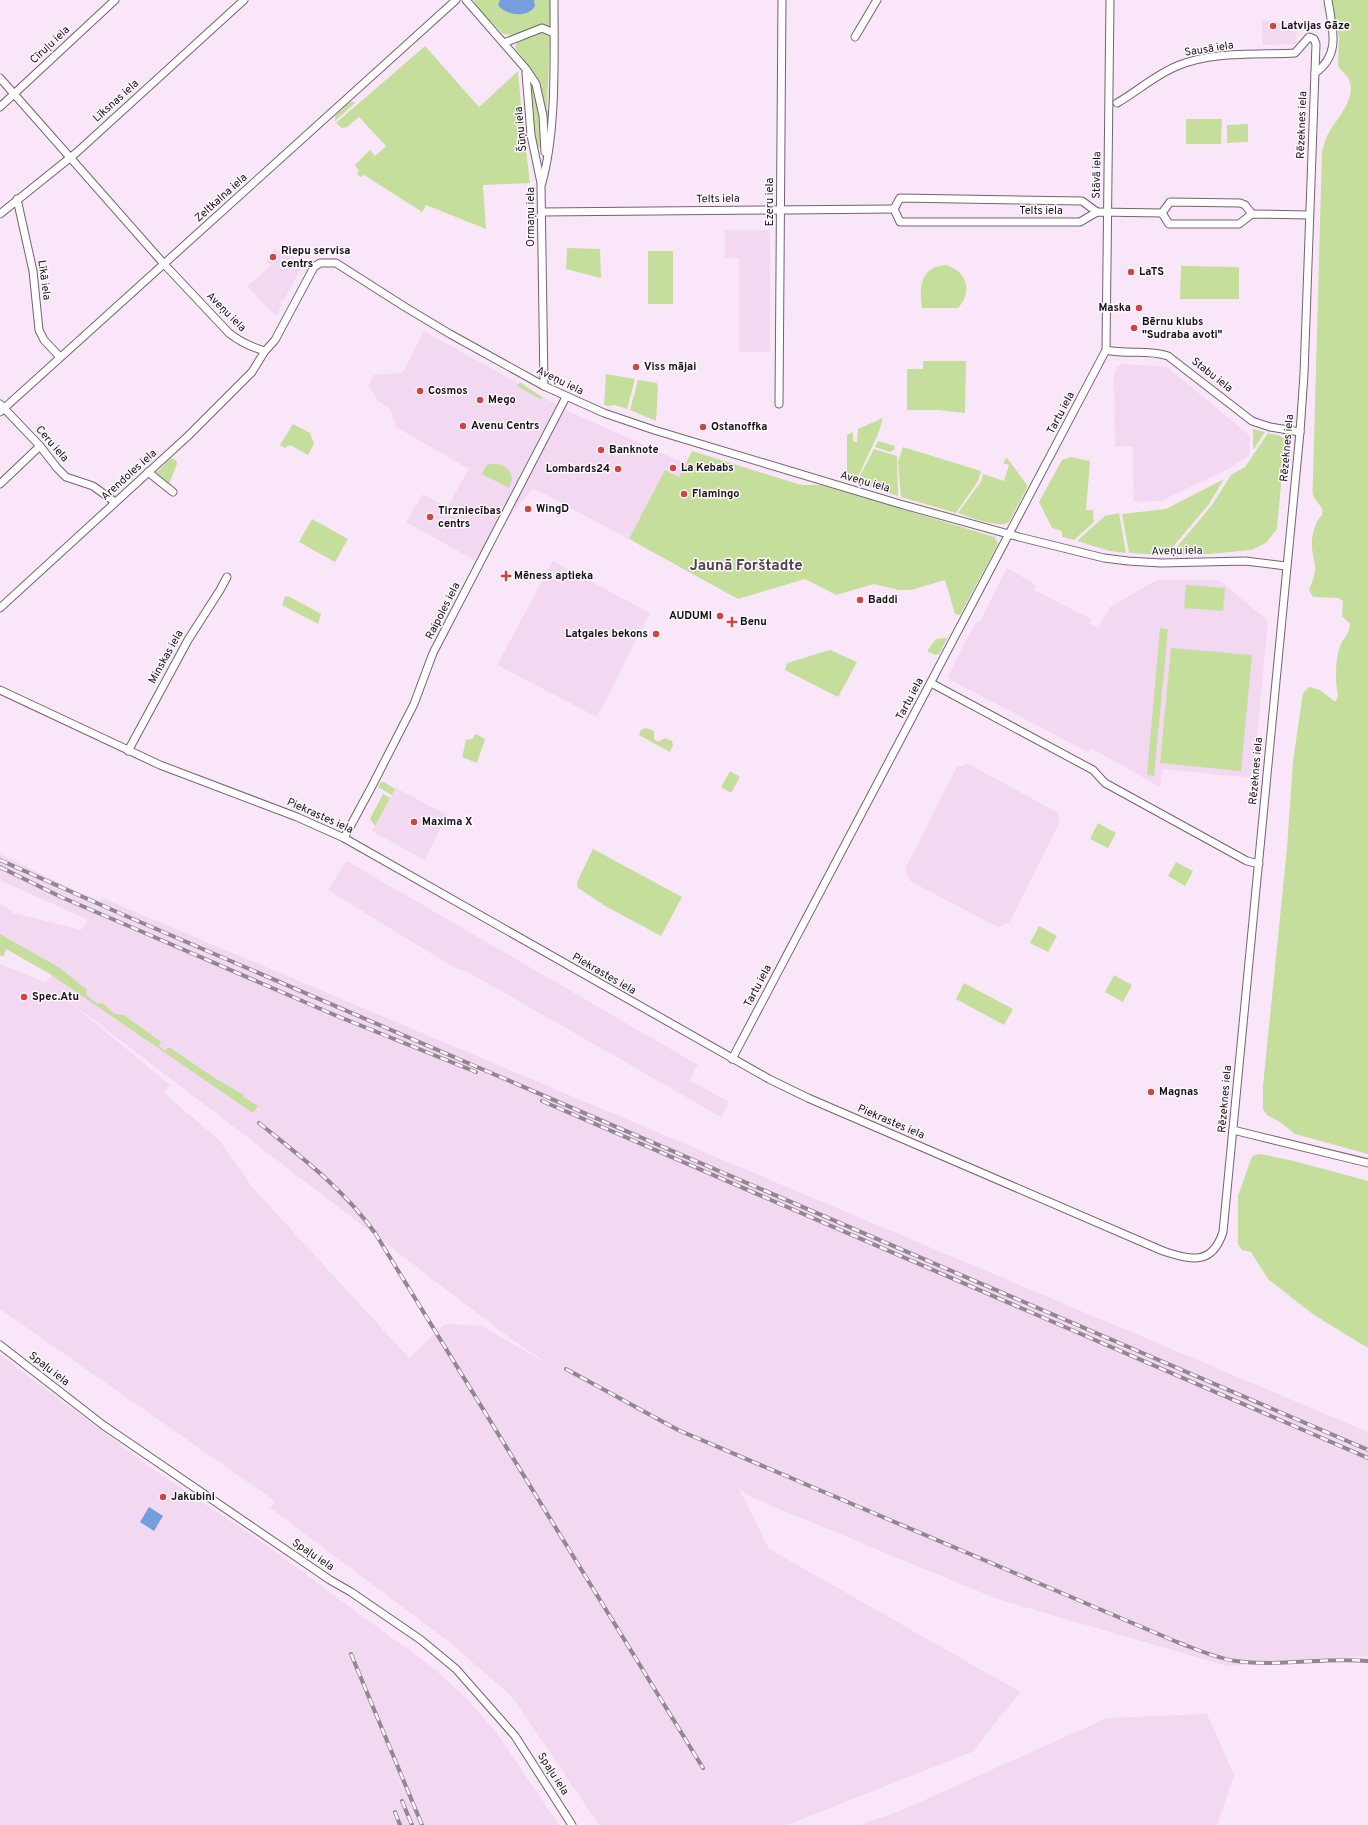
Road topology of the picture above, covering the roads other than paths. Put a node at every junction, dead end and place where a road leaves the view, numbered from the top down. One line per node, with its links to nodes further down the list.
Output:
1 (115, 0): 17 (street, Cīruļu iela)
2 (244, 0): 20 (street, Līksnas iela)
3 (456, 0): 33 (street, Zeltkalna iela)
4 (466, 0): 13 (street, Šūņu iela)
5 (554, 0): 10 (street, Ormaņu iela)
6 (782, 0): 25 (street, Ezeru iela)
7 (877, 0): 11 (street)
8 (1110, 0): 28 (street, Stāvā iela)
9 (1328, 0): 15 (street)
10 (554, 32): 13 (street); 21 (street, Ormaņu iela)
11 (855, 37)
12 (1309, 37): 15 (street, Rēzeknes iela); 18 (street, Sausā iela)
13 (504, 43): 14 (street, Šūņu iela)
14 (526, 69): 21 (street, Šūņu iela); 22 (street, Šūņu iela)
15 (1315, 73): 32 (street, Rēzeknes iela)
16 (0, 78): 17 (street, Aveņu iela)
17 (14, 94): 19 (street, Cīruļu iela); 20 (street, Aveņu iela)
18 (1117, 103)
19 (0, 107)
20 (70, 158): 23 (street, Līksnas iela); 33 (street, Aveņu iela)
21 (546, 172): 22 (street, Ormaņu iela)
22 (541, 186): 26 (street, Ormaņu iela)
23 (17, 199): 30 (street, Līksnas iela); 36 (street, Līkā iela)
24 (894, 209): 25 (street, Telts iela); 27 (street, Telts iela); 27 (street, Telts iela)
25 (781, 210): 26 (street, Telts iela); 39 (street, Ezeru iela)
26 (542, 212): 37 (street, Ormaņu iela)
27 (1097, 212): 28 (street)
28 (1107, 212): 29 (street); 34 (street, Stāvā iela)
29 (1162, 213): 31 (street); 31 (street)
30 (0, 214)
31 (1252, 214): 32 (street)
32 (1309, 215): 41 (street, Rēzeknes iela)
33 (164, 264): 35 (street, Aveņu iela); 36 (street, Zeltkalna iela)
34 (1106, 350): 41 (street, Stabu iela); 47 (street, Tartu iela)
35 (264, 351): 37 (street, Aveņu iela); 43 (street, Arendoles iela)
36 (60, 357): 40 (street, Zeltkalna iela)
37 (544, 386): 38 (street, Aveņu iela)
38 (566, 397): 47 (street, Aveņu iela); 54 (street, Raipoles iela)
39 (780, 404)
40 (1, 408): 42 (street, Ceru iela)
41 (1300, 432): 48 (street, Rēzeknes iela)
42 (40, 446): 44 (street); 46 (street, Ceru iela)
43 (148, 472): 45 (street); 46 (street, Arendoles iela)
44 (0, 484)
45 (173, 492)
46 (115, 502): 50 (street, Arendoles iela)
47 (1010, 534): 48 (street, Aveņu iela); 51 (street, Tartu iela)
48 (1286, 566): 55 (street, Rēzeknes iela)
49 (227, 576): 53 (street, Minskas iela)
50 (0, 608)
51 (931, 683): 55 (street); 56 (street, Tartu iela)
52 (0, 690): 53 (street, Piekrastes iela)
53 (128, 751): 54 (street, Piekrastes iela)
54 (344, 838): 56 (street, Piekrastes iela)
55 (1259, 864): 57 (street, Rēzeknes iela)
56 (732, 1059): 59 (street, Piekrastes iela)
57 (1233, 1130): 58 (street); 59 (street, Rēzeknes iela)
58 (1368, 1163)
59 (1205, 1257)
60 (0, 1345): 61 (street, Spaļu iela)
61 (572, 1825)

